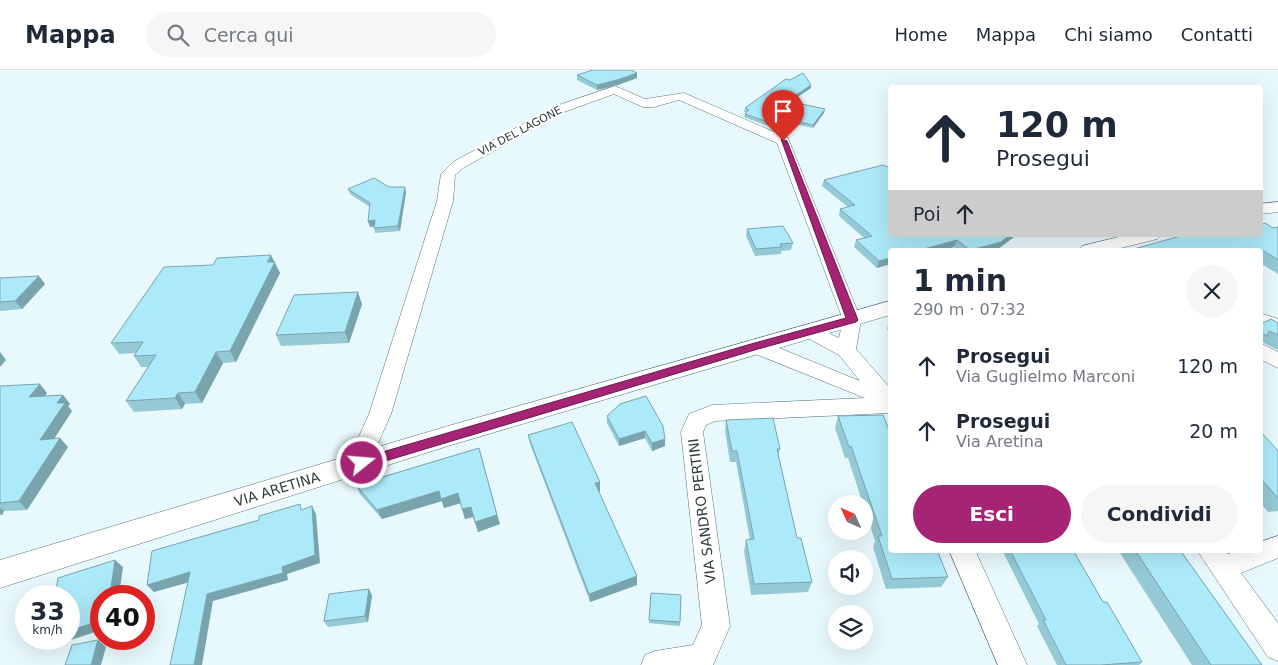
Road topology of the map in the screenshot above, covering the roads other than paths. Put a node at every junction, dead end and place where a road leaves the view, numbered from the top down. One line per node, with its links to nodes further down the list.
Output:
1 (1278, 207): 2 (street)
2 (1263, 209)
3 (1142, 237): 4 (street)
4 (1099, 248)
5 (888, 309): 6 (street)
6 (852, 320): 9 (street); 11 (street); 18 (street, VIA DEL LAGONE)
7 (1263, 320): 8 (street)
8 (1278, 326)
9 (809, 332): 10 (street, VIA ARETINA); 11 (street); 14 (street)
10 (755, 346): 14 (street); 18 (street, VIA ARETINA)
11 (846, 350): 15 (street)
12 (1263, 352): 13 (street)
13 (1278, 361)
14 (825, 373): 16 (street)
15 (888, 400)
16 (888, 401)
17 (888, 401): 26 (street, VIA SANDRO PERTINI)
18 (362, 463): 24 (street, VIA ARETINA)
19 (1278, 547): 20 (street)
20 (1263, 550)
21 (963, 553): 27 (street)
22 (1248, 553): 23 (street)
23 (1217, 559): 25 (street)
24 (0, 574)
25 (1278, 647)
26 (655, 665)
27 (1014, 665)

